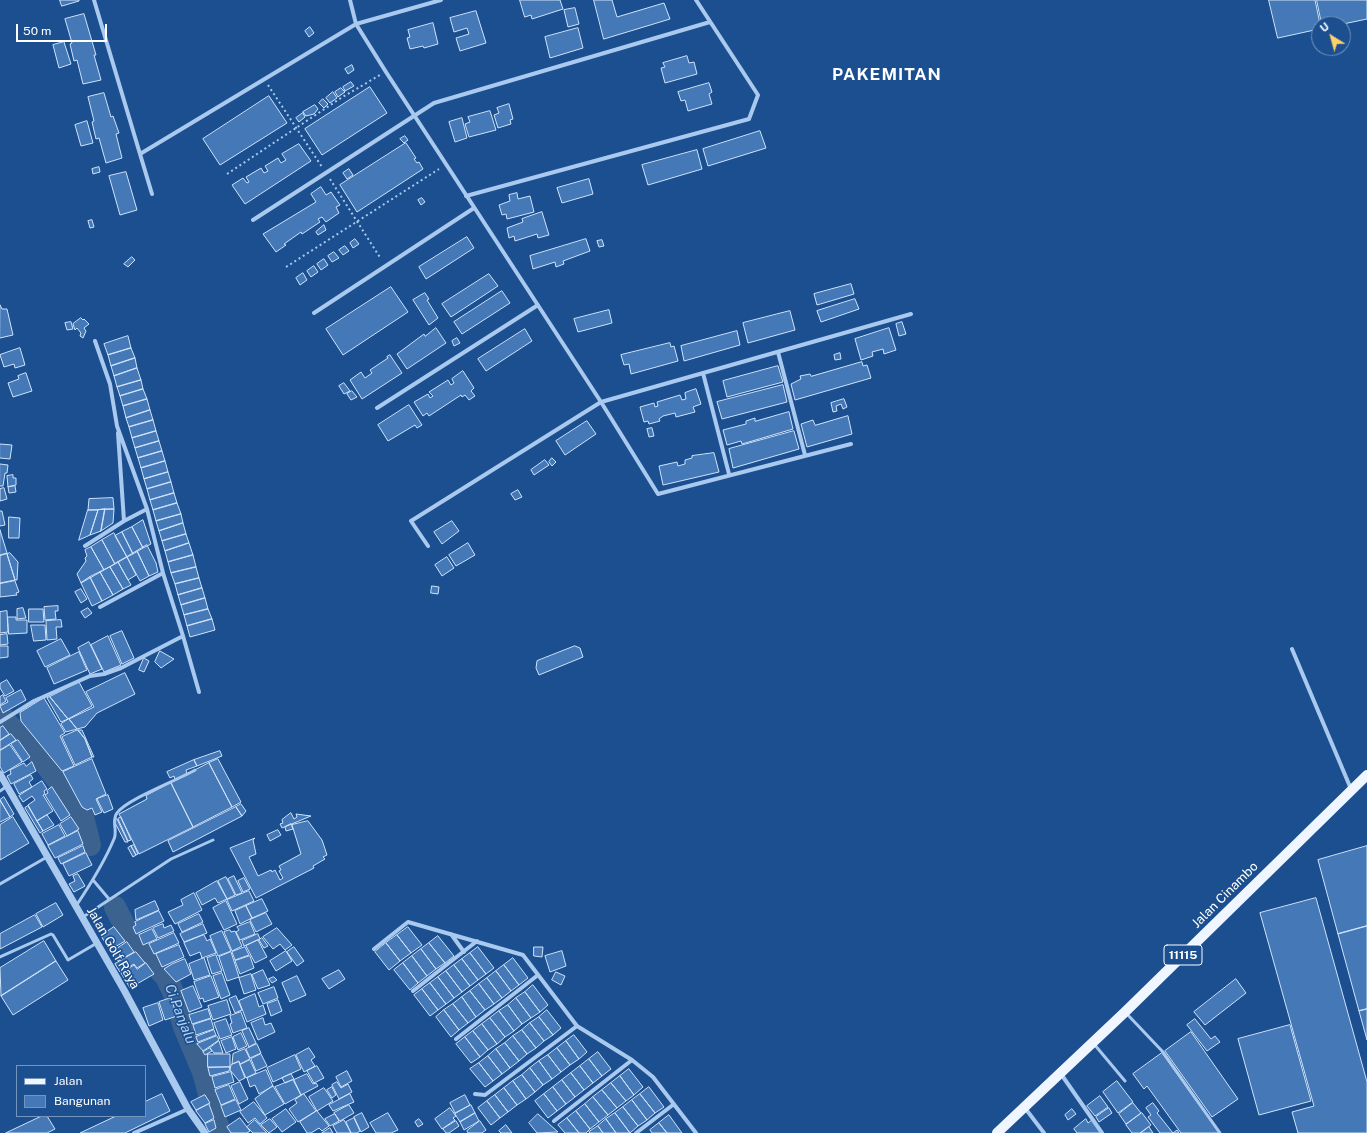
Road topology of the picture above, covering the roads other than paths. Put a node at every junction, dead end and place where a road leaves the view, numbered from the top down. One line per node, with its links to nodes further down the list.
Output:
1 (94, 0): 8 (street)
2 (350, 0): 6 (street)
3 (441, 0): 6 (street)
4 (696, 0): 5 (street)
5 (710, 22): 7 (street); 10 (street)
6 (356, 24): 7 (street); 8 (street)
7 (415, 116): 10 (street); 12 (street)
8 (140, 154): 9 (street)
9 (152, 194)
10 (466, 196): 11 (street)
11 (474, 208): 13 (street); 14 (street)
12 (253, 220)
13 (538, 305): 19 (street); 20 (street)
14 (314, 313)
15 (911, 314): 17 (street)
16 (95, 342): 21 (street)
17 (778, 352): 18 (street); 23 (street)
18 (703, 373): 19 (street); 24 (street)
19 (601, 402): 24 (street); 28 (street)
20 (377, 408)
21 (117, 426): 25 (street); 26 (street)
22 (851, 444): 23 (street)
23 (805, 455): 24 (street)
24 (729, 474)
25 (147, 509): 26 (street); 29 (street)
26 (124, 521): 27 (street)
27 (85, 546)
28 (428, 546)
29 (163, 573): 30 (street); 31 (street)
30 (100, 607)
31 (183, 636): 33 (street); 34 (street)
32 (1292, 649): 39 (street)
33 (199, 692)
34 (0, 722)
35 (195, 770): 43 (lane)
36 (0, 774): 38 (street, Jalan Golf Raya)
37 (1367, 775): 39 (main road, Jalan Cinambo / 11115)
38 (7, 786): 40 (lane); 42 (street, Jalan Golf Raya)
39 (1351, 790): 56 (main road, Jalan Cinambo / 11115)
40 (0, 791)
41 (213, 840): 45 (lane)
42 (47, 856): 44 (lane); 46 (street, Jalan Golf Raya)
43 (93, 880): 45 (lane); 46 (lane)
44 (0, 884)
45 (109, 899): 47 (lane)
46 (76, 906): 47 (street, Jalan Golf Raya)
47 (83, 917): 50 (street, Jalan Golf Raya)
48 (451, 934): 49 (street); 51 (street); 52 (street)
49 (477, 941): 52 (street); 54 (street)
50 (97, 943): 53 (lane); 66 (street, Jalan Golf Raya)
51 (374, 949)
52 (464, 952): 55 (street)
53 (0, 957)
54 (538, 976): 57 (street); 58 (street)
55 (413, 991)
56 (1125, 1012): 59 (main road, Jalan Cinambo / 11115); 75 (lane)
57 (577, 1026): 60 (street); 63 (street)
58 (456, 1039)
59 (1092, 1042): 61 (main road, Jalan Cinambo / 11115); 62 (lane)
60 (632, 1060): 64 (street); 67 (street)
61 (1060, 1072): 65 (main road, Jalan Cinambo / 11115); 74 (street)
62 (1125, 1081)
63 (475, 1094)
64 (674, 1104): 70 (street); 71 (street)
65 (1025, 1108): 72 (main road, Jalan Cinambo / 11115); 73 (street)
66 (190, 1112): 68 (street); 69 (street, Jalan Golf Raya)
67 (554, 1121)
68 (134, 1133)
69 (205, 1133)
70 (636, 1133)
71 (696, 1133)
72 (997, 1133)
73 (1044, 1133)
74 (1102, 1133)
75 (1220, 1133)

